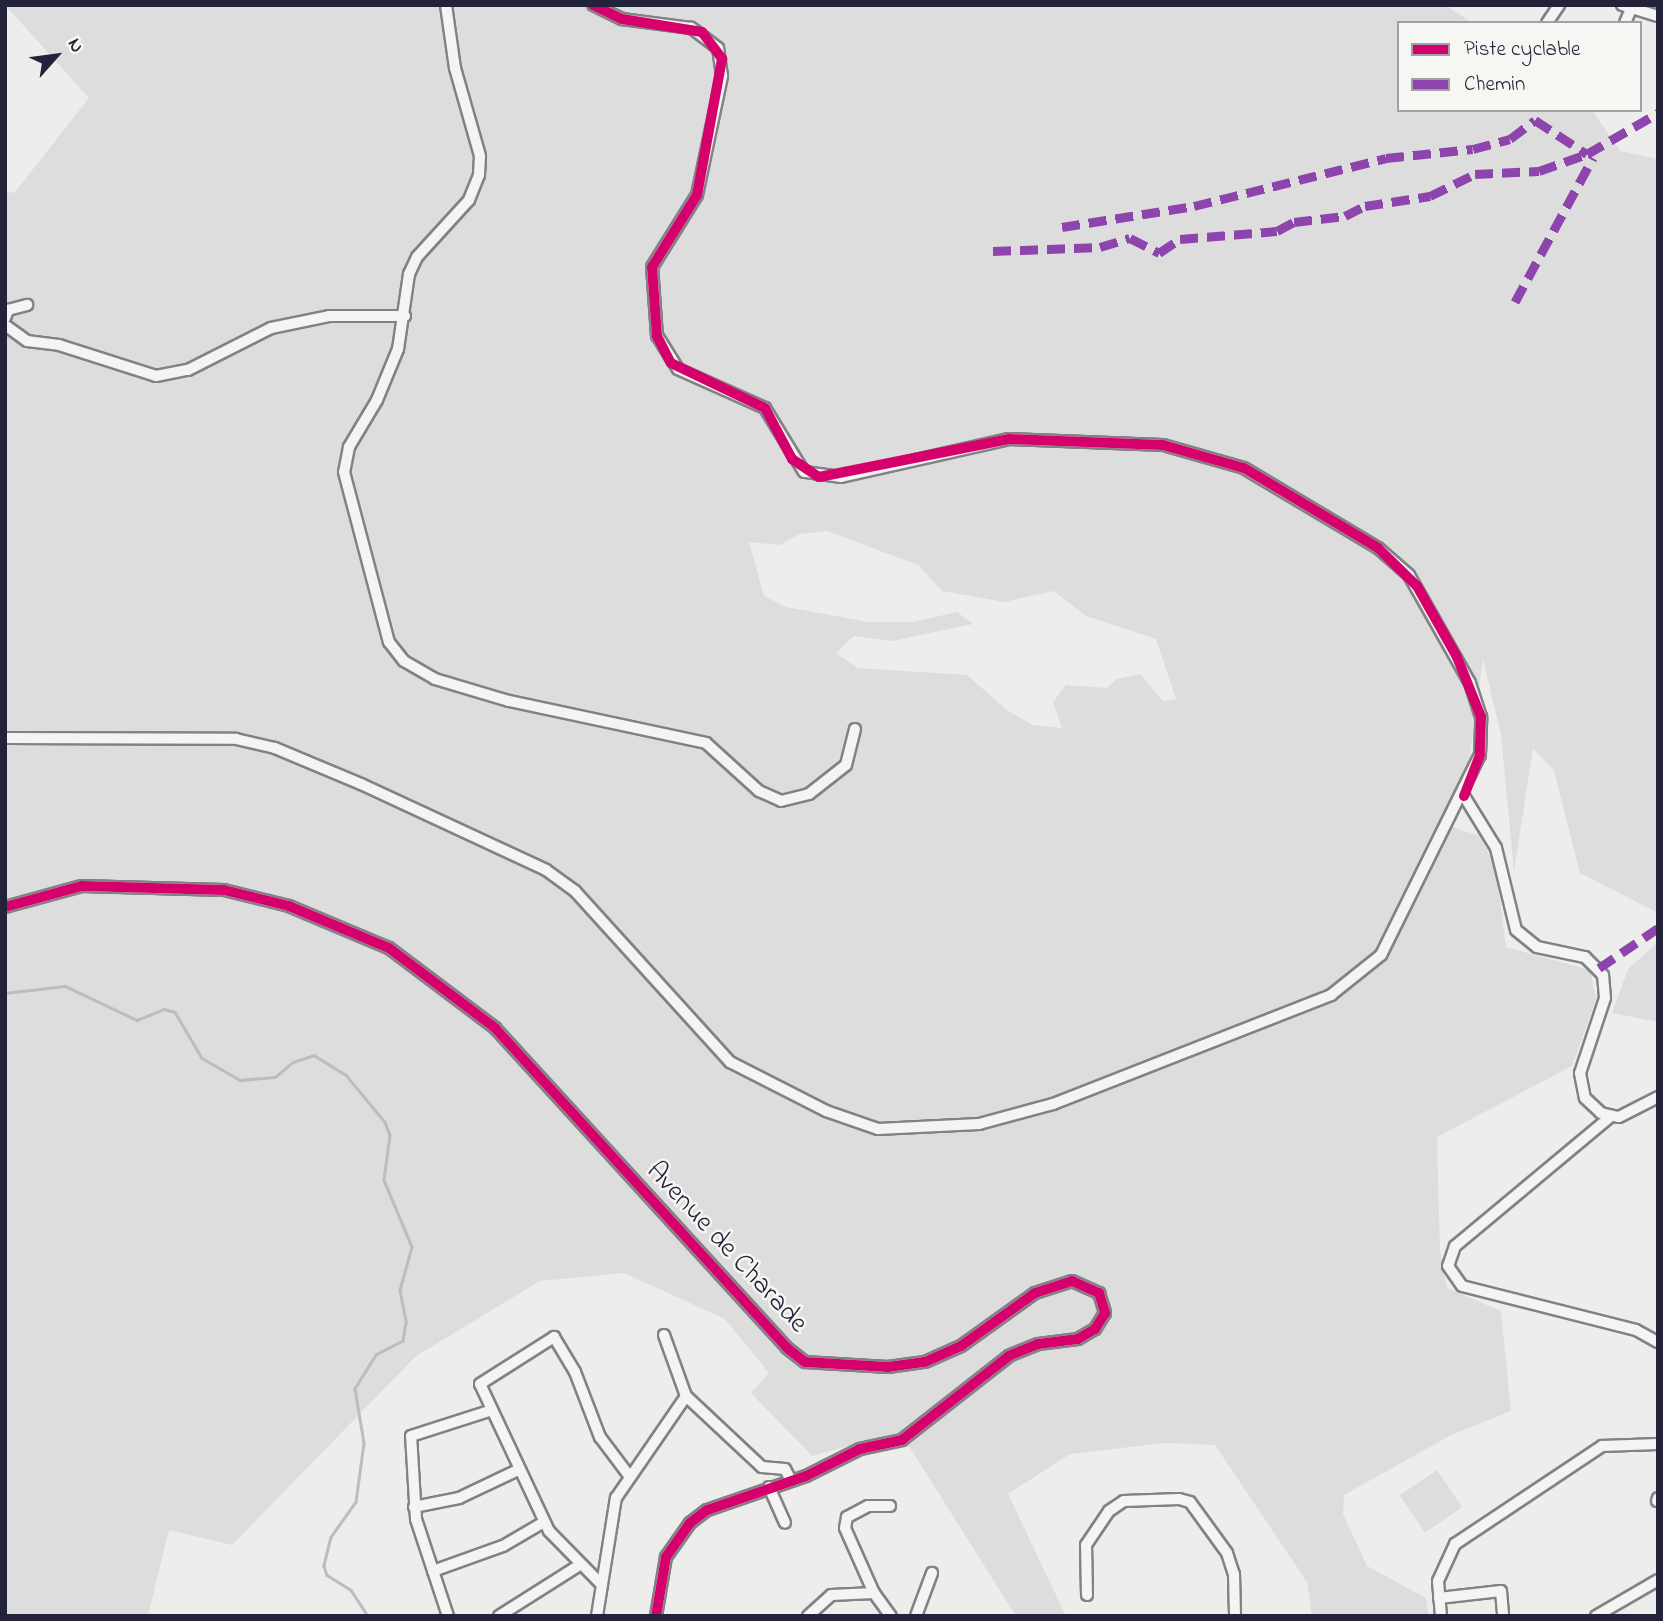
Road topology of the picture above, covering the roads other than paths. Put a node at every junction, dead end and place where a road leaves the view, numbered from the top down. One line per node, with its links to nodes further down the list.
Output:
1 (446, 5): 8 (street)
2 (593, 5): 13 (street)
3 (1559, 5): 6 (street)
4 (1627, 7): 5 (street)
5 (1658, 16)
6 (1548, 21)
7 (27, 305): 9 (street)
8 (405, 316): 10 (street); 11 (street)
9 (5, 318)
10 (5, 325)
11 (855, 729)
12 (5, 738): 13 (street)
13 (1464, 796): 16 (street)
14 (5, 907): 24 (street, Avenue de Charade)
15 (1658, 1097): 16 (street)
16 (1610, 1117): 18 (street)
17 (664, 1335): 19 (street)
18 (1658, 1342)
19 (686, 1396): 23 (street); 24 (street)
20 (489, 1411): 22 (street); 23 (street); 27 (street)
21 (1657, 1441): 37 (street)
22 (518, 1470): 27 (street); 28 (street)
23 (630, 1477): 34 (street)
24 (791, 1481): 25 (street, Avenue de Charade)
25 (769, 1487): 29 (street); 42 (street, Avenue de Charade)
26 (890, 1506): 35 (street)
27 (414, 1507): 31 (street)
28 (544, 1522): 30 (street); 31 (street)
29 (785, 1523)
30 (578, 1566): 34 (street); 40 (street)
31 (433, 1571): 39 (street)
32 (932, 1573): 45 (street)
33 (1658, 1580): 48 (street)
34 (601, 1585): 41 (street)
35 (874, 1594): 43 (street); 44 (street)
36 (1087, 1595): 46 (street)
37 (1439, 1598): 38 (street); 47 (street)
38 (1503, 1614)
39 (448, 1616)
40 (499, 1616)
41 (597, 1616)
42 (656, 1616)
43 (808, 1616)
44 (891, 1616)
45 (916, 1616)
46 (1235, 1616)
47 (1441, 1616)
48 (1596, 1616)

